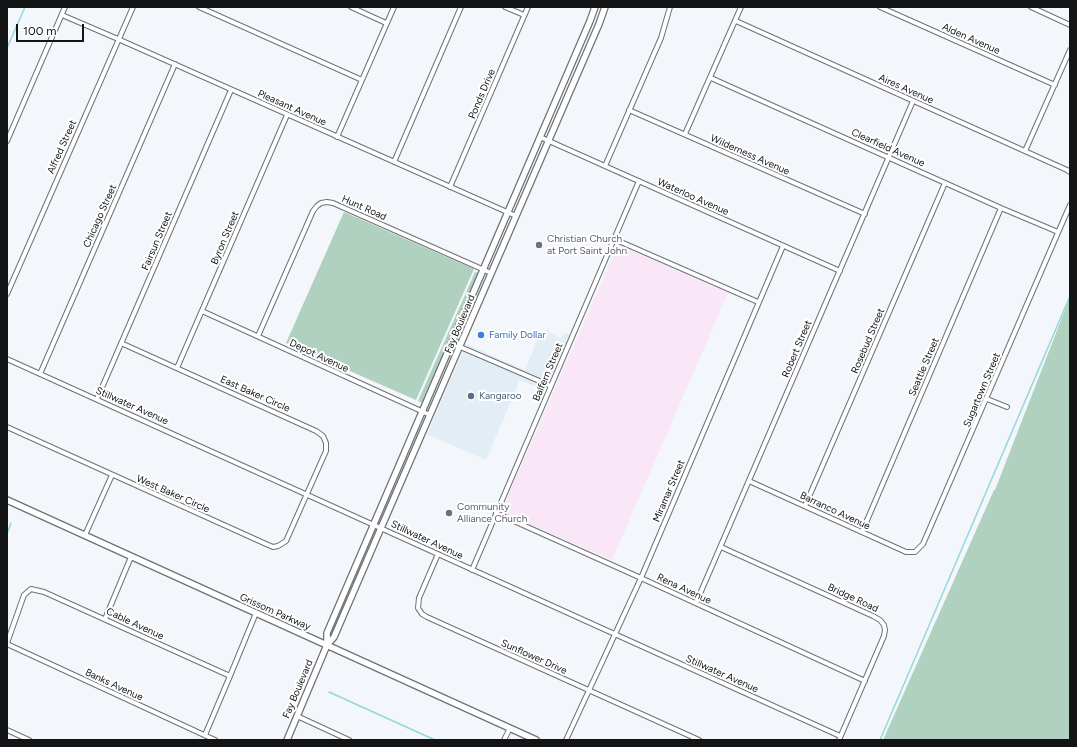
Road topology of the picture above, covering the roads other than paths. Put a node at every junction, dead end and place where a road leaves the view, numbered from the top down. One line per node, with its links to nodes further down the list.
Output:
1 (65, 7): 15 (street)
2 (133, 7): 20 (street, Alfred Street)
3 (199, 7): 26 (street)
4 (350, 7): 18 (street)
5 (394, 7): 18 (street)
6 (461, 7): 39 (street)
7 (505, 7): 16 (street)
8 (528, 7): 16 (street, Ponds Drive)
9 (595, 7): 21 (main road, Fay Boulevard)
10 (605, 7): 22 (main road, Fay Boulevard)
11 (670, 7): 30 (street)
12 (742, 7): 17 (street)
13 (880, 7): 27 (street, Alden Avenue)
14 (1031, 7): 19 (street)
15 (62, 14): 20 (street, Pleasant Avenue); 35 (street)
16 (524, 15): 44 (street, Ponds Drive)
17 (736, 21): 25 (street); 29 (street, Aires Avenue)
18 (386, 23): 26 (street)
19 (1070, 25)
20 (118, 39): 24 (street, Pleasant Avenue); 56 (street, Alfred Street)
21 (582, 40): 22 (street); 34 (main road, Fay Boulevard)
22 (590, 43): 36 (main road, Fay Boulevard)
23 (1070, 50): 27 (street)
24 (175, 64): 28 (street, Pleasant Avenue); 65 (street, Chicago Street)
25 (711, 78): 32 (street); 38 (street, Clearfield Avenue)
26 (362, 80): 33 (street)
27 (1055, 85): 37 (street)
28 (231, 90): 31 (street, Pleasant Avenue); 60 (street, Fairsun Street)
29 (913, 101): 37 (street, Aires Avenue); 38 (street, Robert Street)
30 (629, 110): 32 (street, Wilderness Avenue); 40 (street)
31 (287, 115): 33 (street, Pleasant Avenue); 58 (street, Byron Street)
32 (685, 134): 48 (street, Wilderness Avenue)
33 (337, 137): 39 (street, Pleasant Avenue)
34 (540, 137): 36 (street, Waterloo Avenue); 47 (main road, Fay Boulevard)
35 (7, 140)
36 (548, 141): 40 (street, Waterloo Avenue); 49 (main road, Fay Boulevard)
37 (1025, 151): 41 (street, Aires Avenue)
38 (888, 158): 43 (street, Clearfield Avenue); 48 (street, Robert Street)
39 (394, 162): 44 (street, Pleasant Avenue)
40 (605, 166): 42 (street, Waterloo Avenue)
41 (1070, 172)
42 (639, 181): 51 (street, Balfern Street); 52 (street, Waterloo Avenue)
43 (945, 182): 46 (street, Clearfield Avenue); 77 (street, Rosebud Street)
44 (450, 187): 47 (street, Pleasant Avenue)
45 (1070, 205): 50 (street)
46 (1001, 208): 50 (street, Clearfield Avenue); 81 (street, Seattle Street)
47 (508, 213): 49 (street, Pleasant Avenue); 53 (main road, Fay Boulevard)
48 (864, 214): 54 (street, Robert Street)
49 (516, 216): 55 (main road, Fay Boulevard)
50 (1058, 232): 68 (street, Sugartown Street)
51 (614, 239): 57 (street); 66 (street, Balfern Street)
52 (783, 246): 54 (street, Waterloo Avenue); 57 (street, Miramar Street)
53 (483, 269): 55 (street, Hunt Road); 59 (street, Hunt Road); 61 (main road, Fay Boulevard)
54 (840, 270): 74 (street, Robert Street)
55 (491, 273): 62 (main road, Fay Boulevard)
56 (7, 294)
57 (758, 302): 88 (street, Miramar Street)
58 (202, 311): 59 (street, Depot Avenue); 64 (street, Byron Street)
59 (258, 336): 70 (street, Depot Avenue)
60 (121, 343): 64 (street, East Baker Circle); 67 (street, Fairsun Street)
61 (451, 343): 62 (street); 70 (main road, Fay Boulevard)
62 (460, 346): 66 (street); 71 (main road, Fay Boulevard)
63 (7, 359): 65 (street, Stillwater Avenue)
64 (177, 368): 75 (street, East Baker Circle)
65 (40, 374): 67 (street, Stillwater Avenue)
66 (551, 386): 78 (street, Balfern Street)
67 (97, 399): 75 (street, Stillwater Avenue)
68 (987, 399): 69 (street); 84 (street, Sugartown Street)
69 (1006, 407)
70 (422, 412): 71 (street, Depot Avenue); 79 (main road, Fay Boulevard)
71 (430, 415): 80 (main road, Fay Boulevard)
72 (7, 427): 73 (street, West Baker Circle)
73 (112, 475): 75 (street, West Baker Circle); 82 (street)
74 (749, 481): 77 (street, Barranco Avenue); 83 (street, Robert Street)
75 (306, 494): 79 (street, Stillwater Avenue)
76 (7, 500): 82 (main road, Grissom Parkway)
77 (805, 506): 81 (street, Barranco Avenue)
78 (496, 513): 87 (street, Balfern Street); 88 (street, Rena Avenue)
79 (373, 525): 80 (street, Stillwater Avenue); 94 (main road, Fay Boulevard)
80 (381, 528): 85 (street, Stillwater Avenue); 94 (main road, Fay Boulevard)
81 (862, 532): 84 (street, Barranco Avenue)
82 (85, 535): 86 (main road, Grissom Parkway)
83 (721, 547): 89 (street, Robert Street); 96 (street, Bridge Road)
84 (915, 552)
85 (438, 554): 87 (street, Stillwater Avenue); 97 (street, Sunflower Drive)
86 (132, 557): 90 (main road, Grissom Parkway); 91 (street)
87 (472, 570): 92 (street, Stillwater Avenue)
88 (641, 578): 89 (street, Rena Avenue); 92 (street, Miramar Street)
89 (696, 603): 96 (street, Rena Avenue)
90 (256, 613): 94 (main road, Grissom Parkway); 95 (street)
91 (105, 619): 93 (street, Cable Avenue); 95 (street, Cable Avenue)
92 (615, 635): 97 (street, Miramar Street); 102 (street, Stillwater Avenue)
93 (7, 644): 101 (street, Banks Avenue)
94 (327, 645): 98 (main road, Fay Boulevard); 99 (main road, Grissom Parkway)
95 (230, 676): 101 (street)
96 (865, 681): 102 (street, Bridge Road)
97 (589, 690): 109 (street, Miramar Street); 110 (street, Sunflower Drive)
98 (297, 716): 105 (main road, Fay Boulevard); 106 (street)
99 (510, 728): 107 (street); 108 (main road, Grissom Parkway)
100 (7, 730): 103 (street)
101 (205, 735): 104 (street, Banks Avenue)
102 (840, 738)
103 (29, 740)
104 (215, 740)
105 (287, 740)
106 (349, 740)
107 (504, 740)
108 (536, 740)
109 (566, 740)
110 (699, 740)

